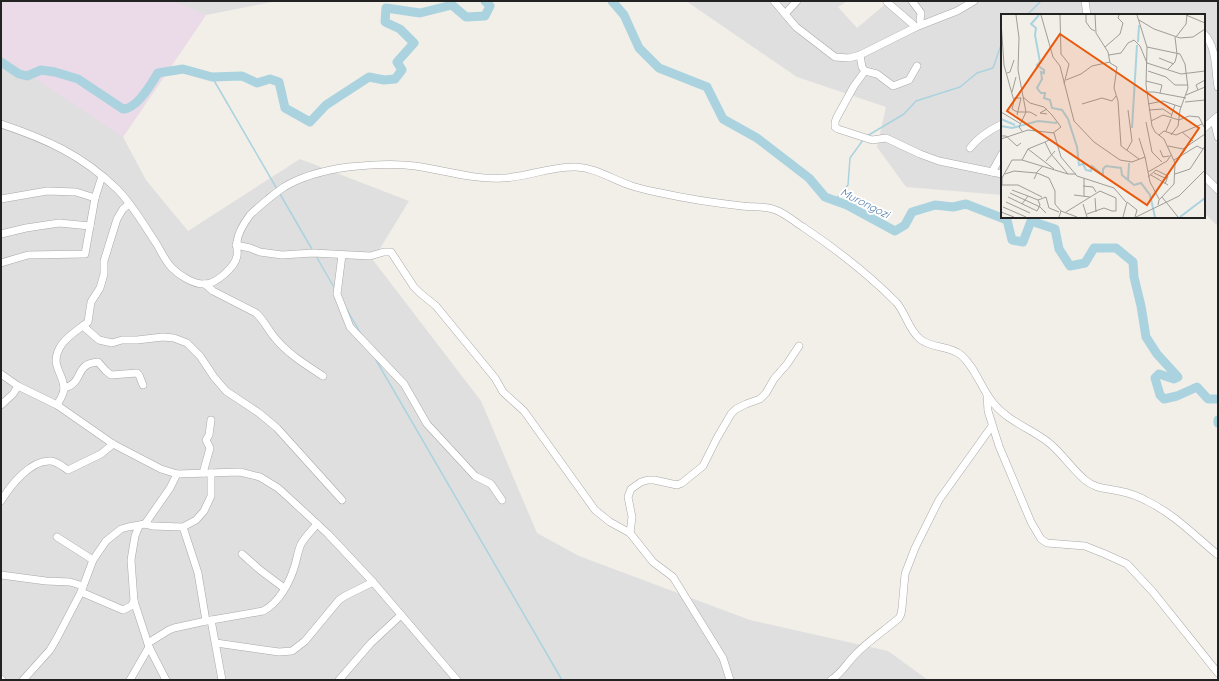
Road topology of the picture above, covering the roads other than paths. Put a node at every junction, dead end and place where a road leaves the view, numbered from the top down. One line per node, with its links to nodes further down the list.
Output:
1 (774, 1): 7 (street)
2 (797, 1): 7 (street)
3 (912, 1): 9 (street)
4 (974, 1): 9 (street)
5 (1085, 1): 8 (street)
6 (887, 2): 9 (street)
7 (785, 14): 11 (street)
8 (1087, 14)
9 (919, 26): 11 (street)
10 (1205, 35): 13 (street)
11 (860, 55): 14 (street)
12 (917, 66): 14 (street)
13 (1217, 68): 15 (street)
14 (865, 71): 23 (street)
15 (1218, 87)
16 (1216, 118): 19 (street); 20 (street)
17 (1, 124): 25 (street)
18 (1001, 125): 21 (street)
19 (1205, 127)
20 (1218, 137)
21 (970, 148)
22 (1001, 156): 23 (street)
23 (992, 172): 24 (street)
24 (1001, 174)
25 (102, 176): 28 (street); 30 (street)
26 (1205, 177): 27 (street)
27 (1218, 190)
28 (95, 198): 29 (street); 31 (street)
29 (1, 199)
30 (129, 204): 36 (street); 37 (street)
31 (90, 226): 32 (street); 35 (street)
32 (1, 234)
33 (236, 245): 34 (street); 36 (street); 44 (street)
34 (342, 255): 54 (street); 59 (street)
35 (1, 263)
36 (205, 284): 40 (street)
37 (83, 326): 43 (street); 53 (street)
38 (798, 346): 59 (street)
39 (1, 374): 42 (street)
40 (323, 376)
41 (143, 385): 43 (street)
42 (18, 386): 45 (street); 46 (street)
43 (64, 388): 46 (street)
44 (987, 394): 48 (street); 62 (street)
45 (1, 405)
46 (57, 405): 49 (street)
47 (211, 420): 50 (street)
48 (992, 426): 73 (street); 81 (street)
49 (113, 444): 52 (street); 55 (street)
50 (203, 473): 51 (street); 52 (street)
51 (212, 473): 56 (street); 58 (street)
52 (177, 474): 57 (street)
53 (342, 500)
54 (502, 500)
55 (1, 501)
56 (316, 524): 65 (street); 66 (street)
57 (142, 525): 58 (street); 63 (street); 68 (street)
58 (183, 527): 70 (street)
59 (630, 533): 80 (street)
60 (57, 536): 63 (street)
61 (242, 554): 66 (street)
62 (1218, 555)
63 (93, 560): 67 (street)
64 (1, 575): 67 (street)
65 (373, 582): 69 (street); 71 (street)
66 (284, 588): 70 (street)
67 (82, 589): 68 (street); 74 (street)
68 (134, 601): 72 (street)
69 (401, 615): 78 (street); 79 (street)
70 (209, 620): 71 (street); 72 (street)
71 (216, 643): 77 (street)
72 (149, 645): 75 (street); 76 (street)
73 (1218, 673)
74 (23, 680)
75 (130, 680)
76 (166, 680)
77 (222, 680)
78 (339, 680)
79 (457, 680)
80 (730, 680)
81 (831, 680)

